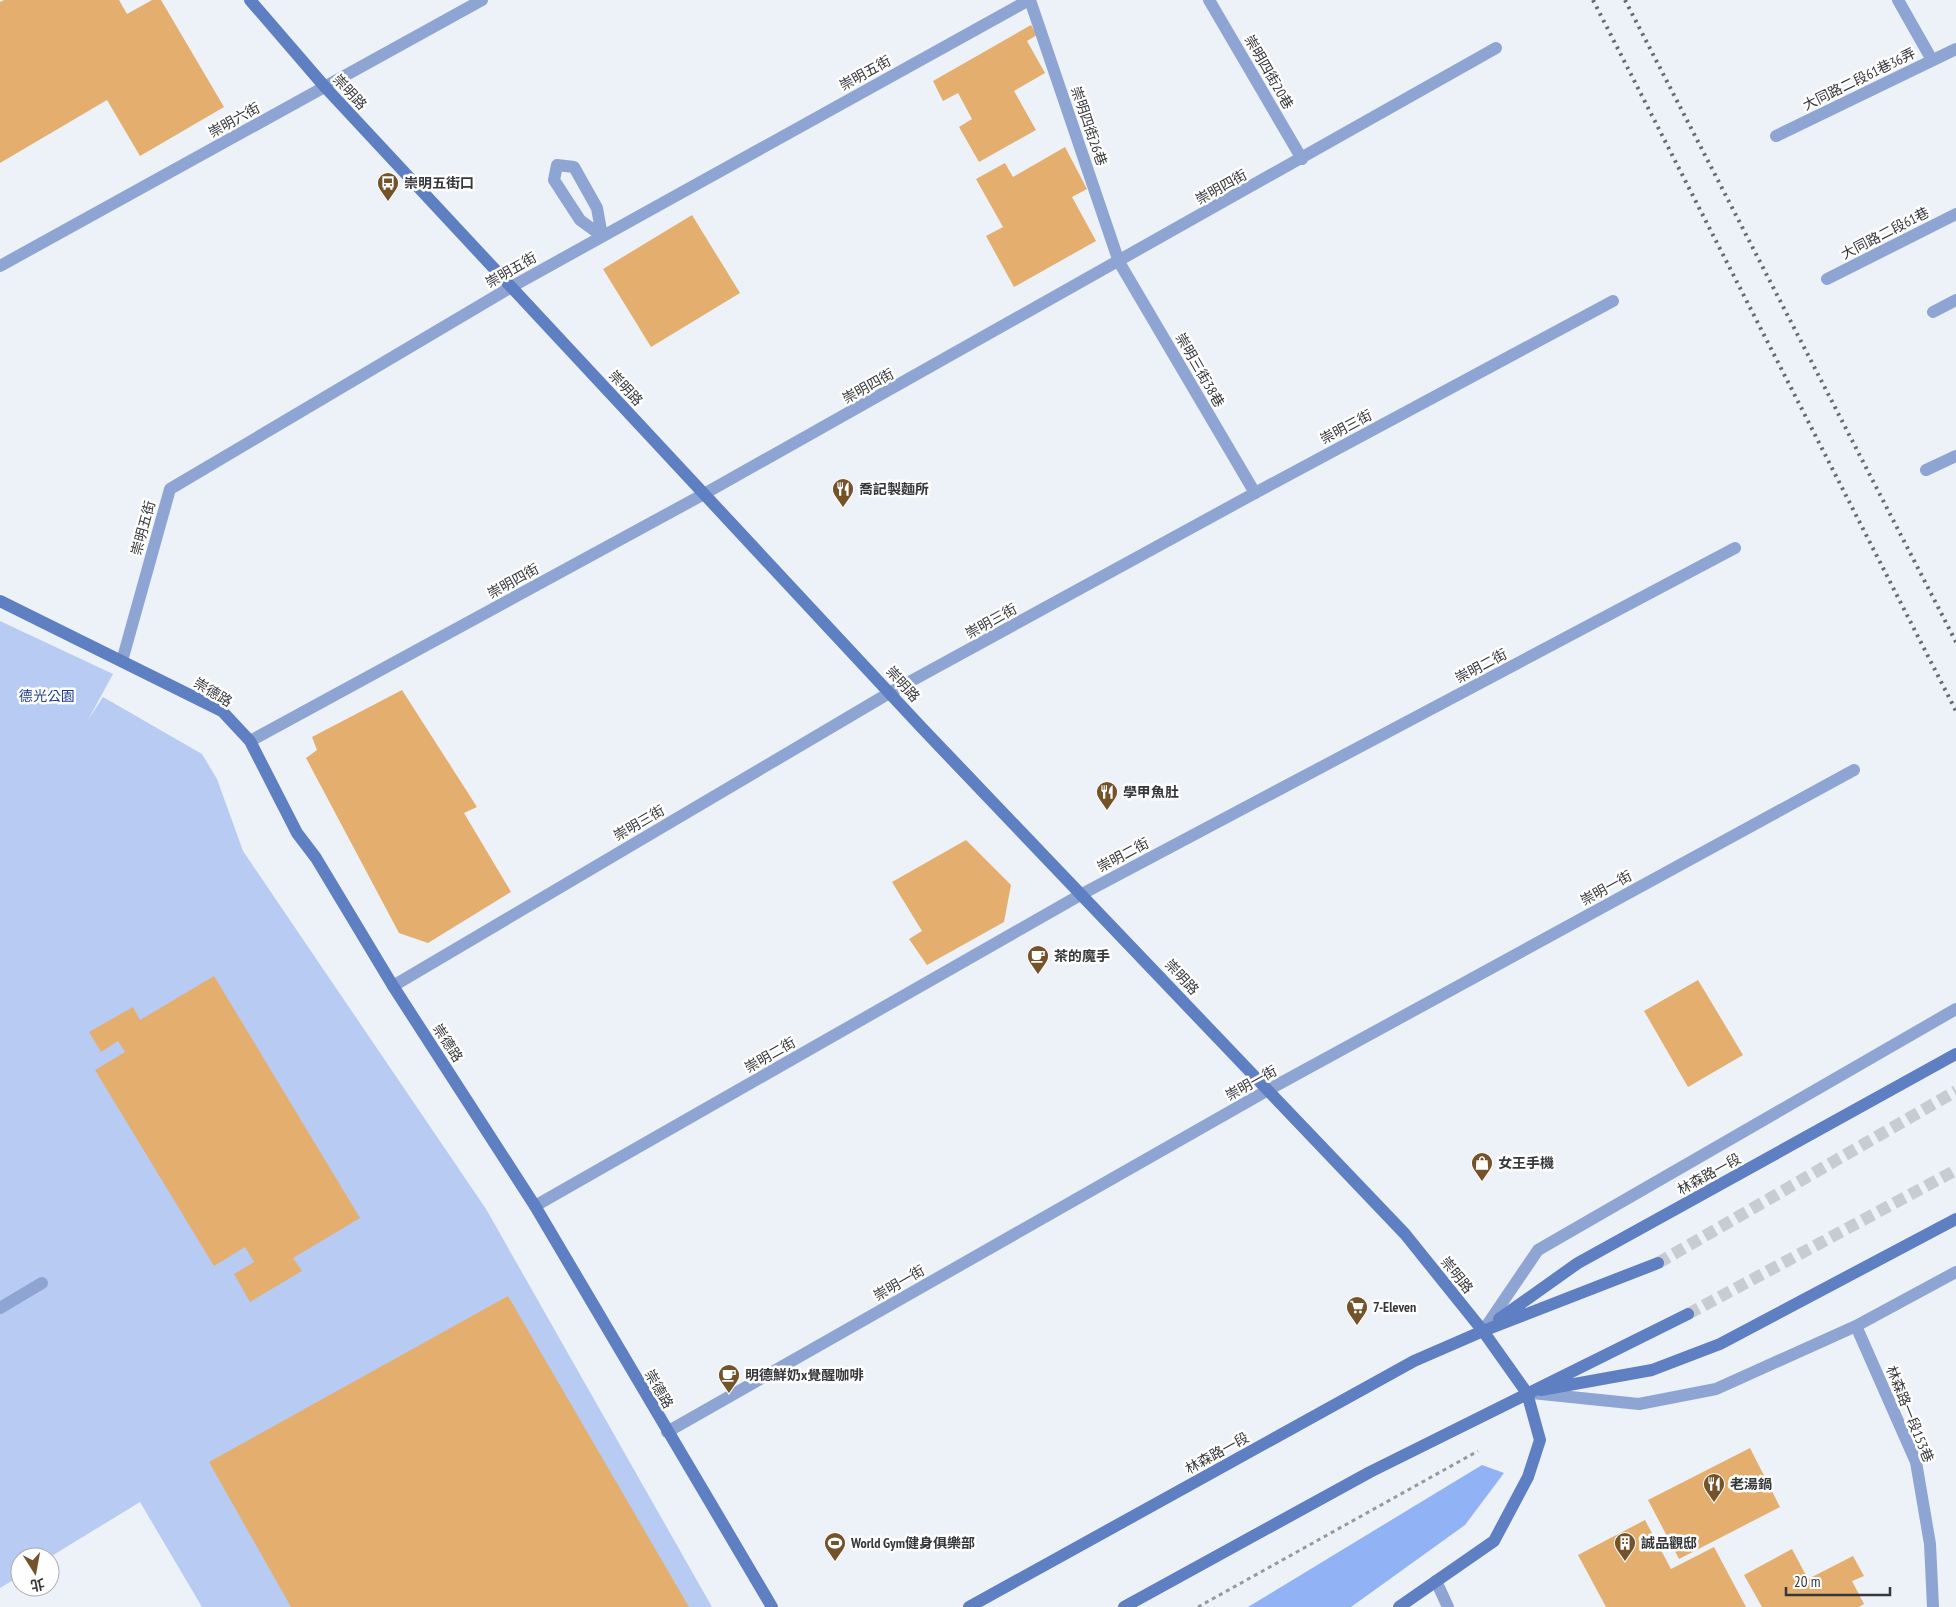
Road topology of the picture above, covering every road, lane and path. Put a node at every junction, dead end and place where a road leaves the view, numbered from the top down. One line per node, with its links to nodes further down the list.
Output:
1 (250, 0): 9 (street, 崇明路)
2 (482, 0): 9 (street, 崇明六街)
3 (1029, 0): 13 (street, 崇明五街); 14 (street, 崇明四街26巷)
4 (1209, 0): 11 (street, 崇明四街20巷)
5 (1898, 0): 8 (street)
6 (1496, 48): 11 (street, 崇明四街)
7 (1956, 49): 8 (street, 大同路二段61巷36弄)
8 (1932, 60): 10 (street, 大同路二段61巷36弄)
9 (325, 87): 15 (street, 崇明六街); 17 (street, 崇明路)
10 (1776, 136)
11 (1302, 159): 14 (street, 崇明四街)
12 (1956, 214): 16 (street, 大同路二段61巷)
13 (602, 236): 13 (street); 17 (street, 崇明五街)
14 (1119, 262): 23 (street, 崇明三街38巷); 24 (street, 崇明四街)
15 (0, 266)
16 (1827, 278)
17 (513, 286): 24 (street, 崇明路); 27 (street, 崇明五街)
18 (1956, 300): 20 (street)
19 (1613, 301): 23 (street, 崇明三街)
20 (1933, 312)
21 (1956, 456): 22 (street)
22 (1926, 470)
23 (1255, 493): 28 (street, 崇明三街)
24 (704, 494): 28 (street, 崇明路); 29 (street, 崇明四街)
25 (1735, 548): 31 (street, 崇明二街)
26 (0, 601): 27 (street, 崇德路)
27 (122, 660): 29 (street, 崇德路)
28 (891, 692): 31 (street, 崇明路); 32 (street, 崇明三街)
29 (250, 741): 32 (street, 崇德路)
30 (1854, 770): 35 (street, 崇明一街)
31 (1082, 894): 35 (street, 崇明路); 36 (street, 崇明二街)
32 (393, 986): 36 (street, 崇德路)
33 (1956, 1010): 44 (street)
34 (1956, 1054): 44 (street, 林森路一段)
35 (1268, 1090): 44 (street, 崇明路); 46 (street, 崇明一街)
36 (535, 1206): 46 (street, 崇德路)
37 (1956, 1219): 45 (street)
38 (1658, 1263): 44 (street, 林森路一段)
39 (1956, 1272): 43 (street)
40 (42, 1283): 41 (street)
41 (0, 1308)
42 (1688, 1314): 45 (street)
43 (1856, 1326): 45 (street); 55 (street, 林森路一段153巷)
44 (1483, 1331): 45 (street, 崇明路); 50 (street, 林森路一段)
45 (1526, 1393): 48 (street, 崇明路); 51 (street)
46 (668, 1432): 49 (street, 崇德路)
47 (1478, 1451): 52 (path)
48 (1436, 1581): 53 (street, 崇明路); 54 (street)
49 (772, 1607)
50 (970, 1607)
51 (1124, 1607)
52 (1198, 1607)
53 (1399, 1607)
54 (1448, 1607)
55 (1933, 1607)

